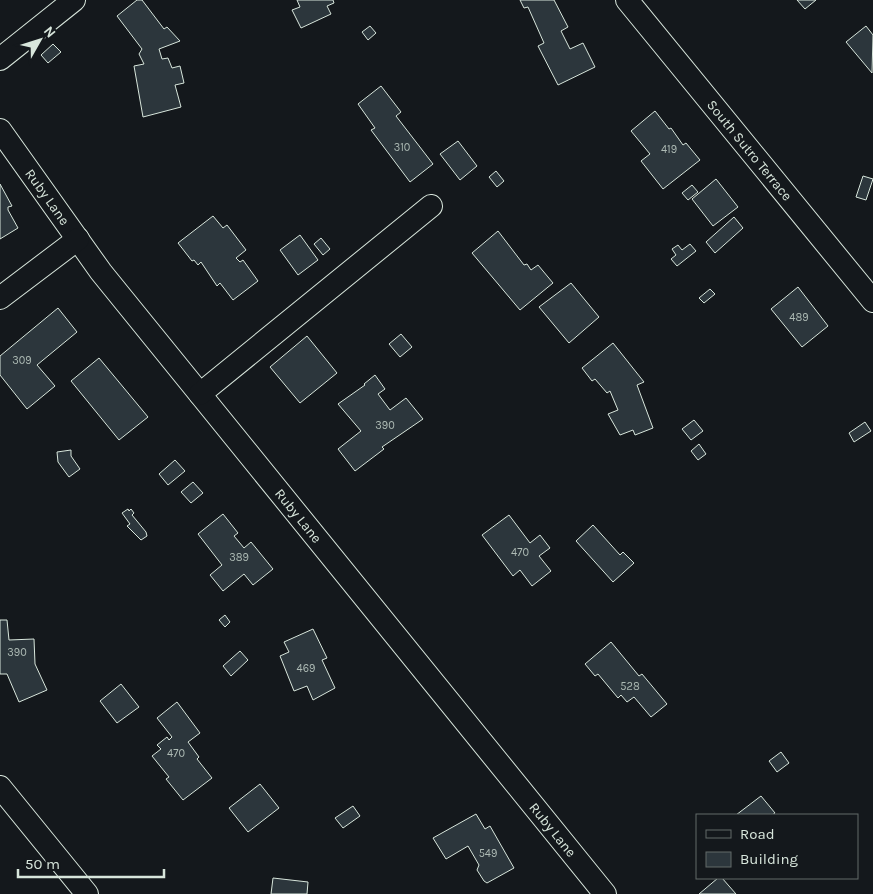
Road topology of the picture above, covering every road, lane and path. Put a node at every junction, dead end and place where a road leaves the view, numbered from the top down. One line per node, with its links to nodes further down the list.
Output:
1 (74, 0): 3 (street)
2 (627, 0): 8 (street, South Sutro Terrace)
3 (0, 59)
4 (0, 130): 6 (street, Ruby Lane)
5 (431, 206): 9 (street)
6 (78, 239): 7 (street); 9 (street, Ruby Lane)
7 (0, 298)
8 (873, 301)
9 (200, 394): 12 (street, Ruby Lane)
10 (0, 787): 11 (street)
11 (87, 894)
12 (605, 894)

